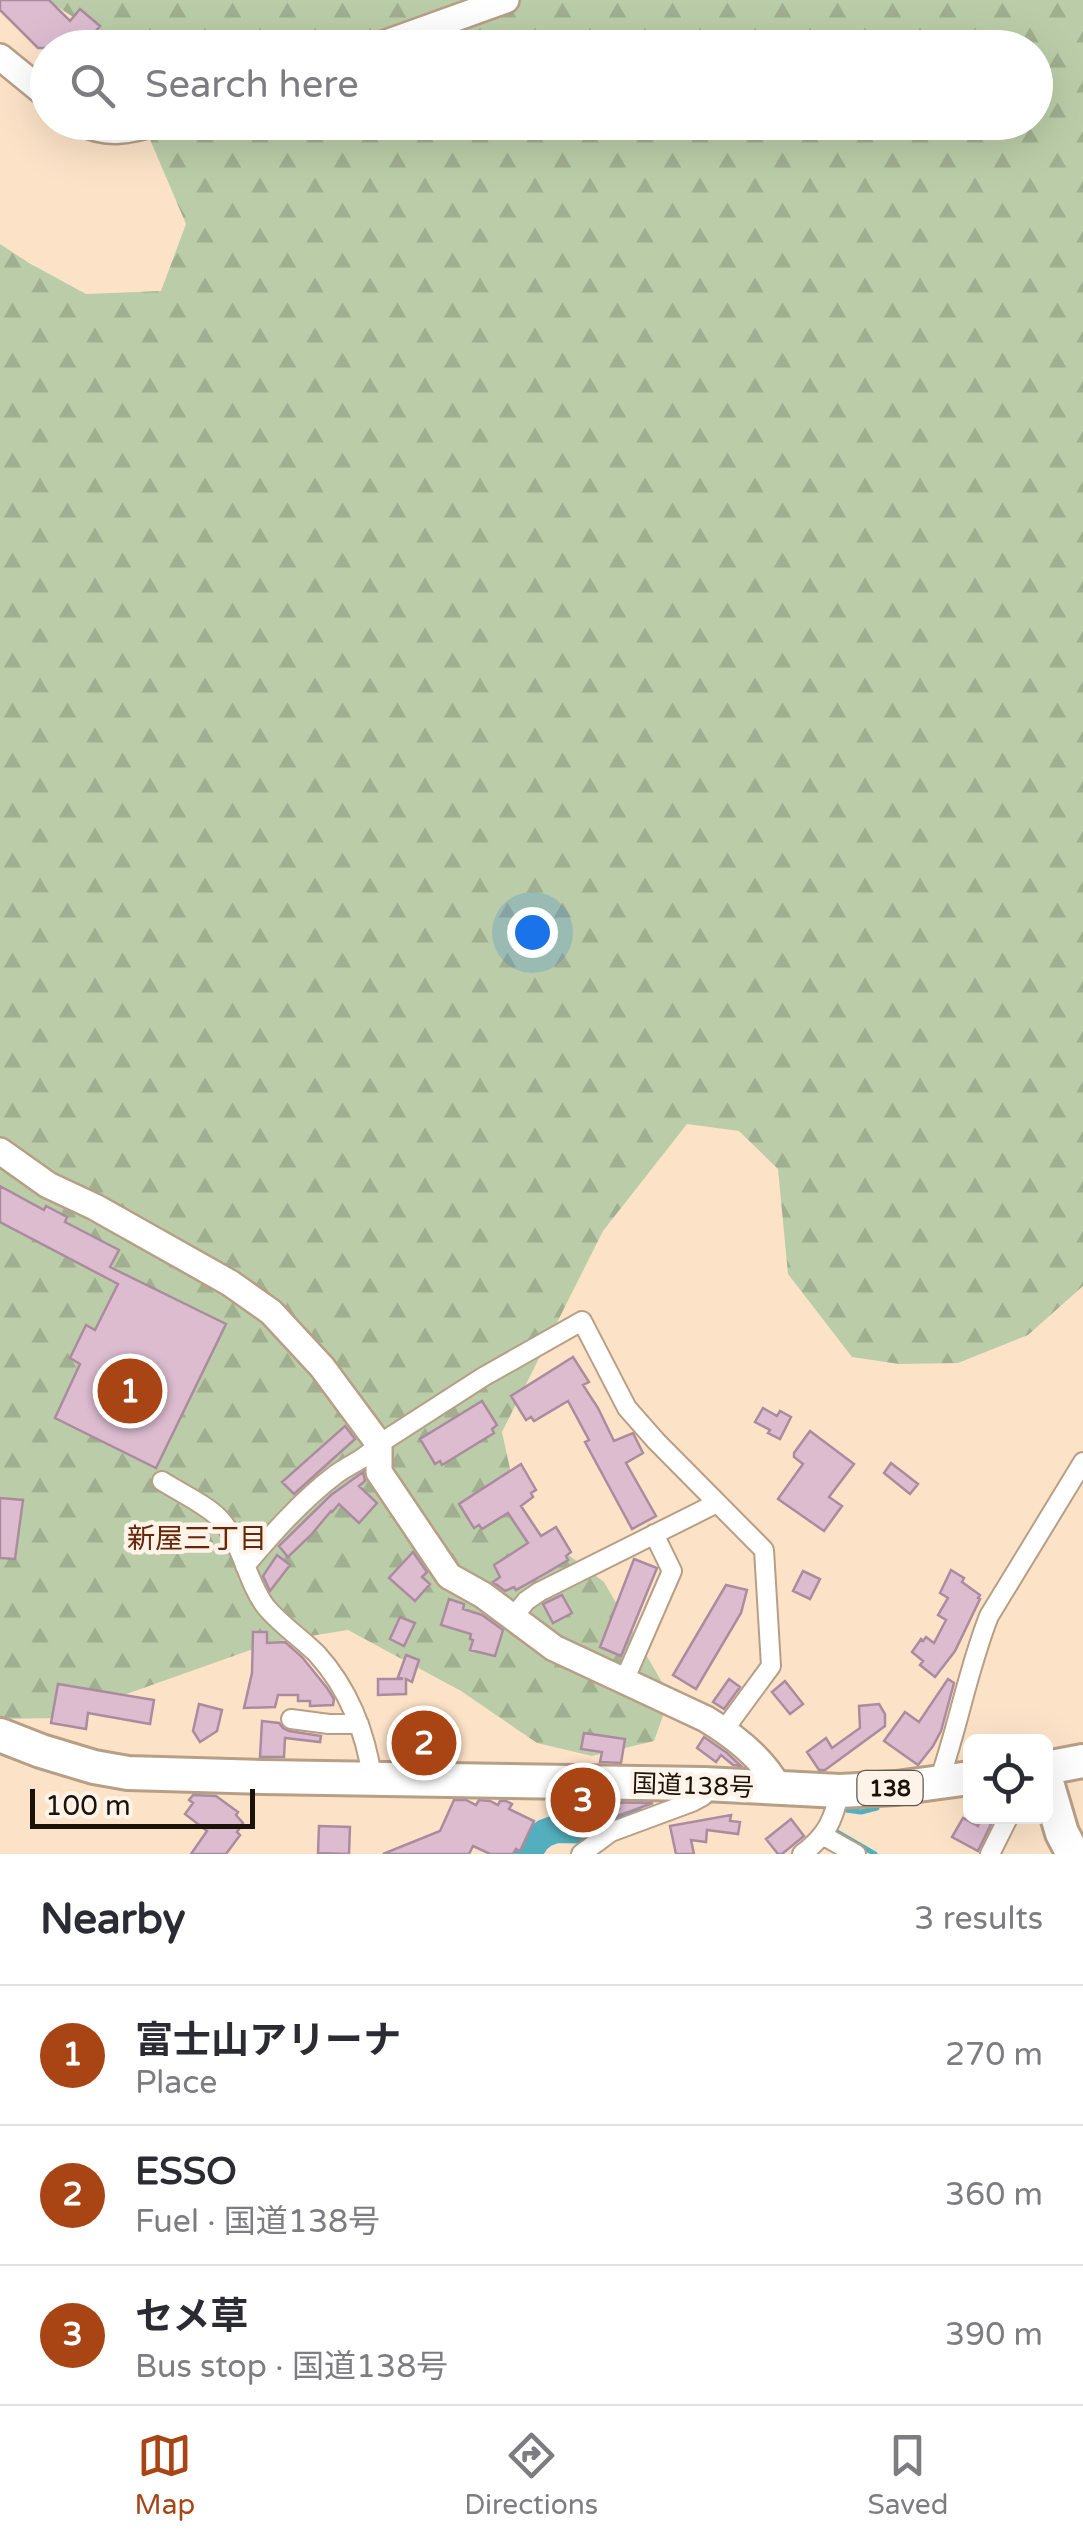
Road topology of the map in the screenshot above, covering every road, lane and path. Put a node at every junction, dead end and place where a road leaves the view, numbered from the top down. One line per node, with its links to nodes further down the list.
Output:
1 (506, 0): 2 (street)
2 (422, 30)
3 (0, 56): 4 (street)
4 (30, 81)
5 (0, 1151): 6 (street)
6 (380, 1444): 9 (street); 11 (street); 12 (street)
7 (1083, 1462): 21 (street)
8 (162, 1482): 11 (street)
9 (717, 1503): 10 (street); 16 (street)
10 (654, 1534): 12 (street); 13 (street)
11 (245, 1566): 15 (street)
12 (514, 1617): 13 (street)
13 (624, 1681): 16 (street)
14 (292, 1719): 15 (street)
15 (358, 1724): 20 (street)
16 (724, 1730): 23 (street)
17 (0, 1735): 20 (highway, 国道138号 / 138)
18 (1083, 1761): 19 (highway)
19 (1053, 1767)
20 (372, 1778): 22 (highway, 国道138号 / 138)
21 (955, 1780): 24 (highway, 国道138号 / 138)
22 (704, 1784): 23 (highway, 国道138号 / 138); 28 (street)
23 (778, 1788): 24 (highway, 国道138号 / 138)
24 (840, 1791): 27 (street)
25 (1053, 1803): 32 (highway)
26 (1004, 1824): 31 (street)
27 (824, 1836): 29 (street); 30 (street)
28 (581, 1854)
29 (802, 1854)
30 (856, 1854)
31 (990, 1854)
32 (1072, 1854)

